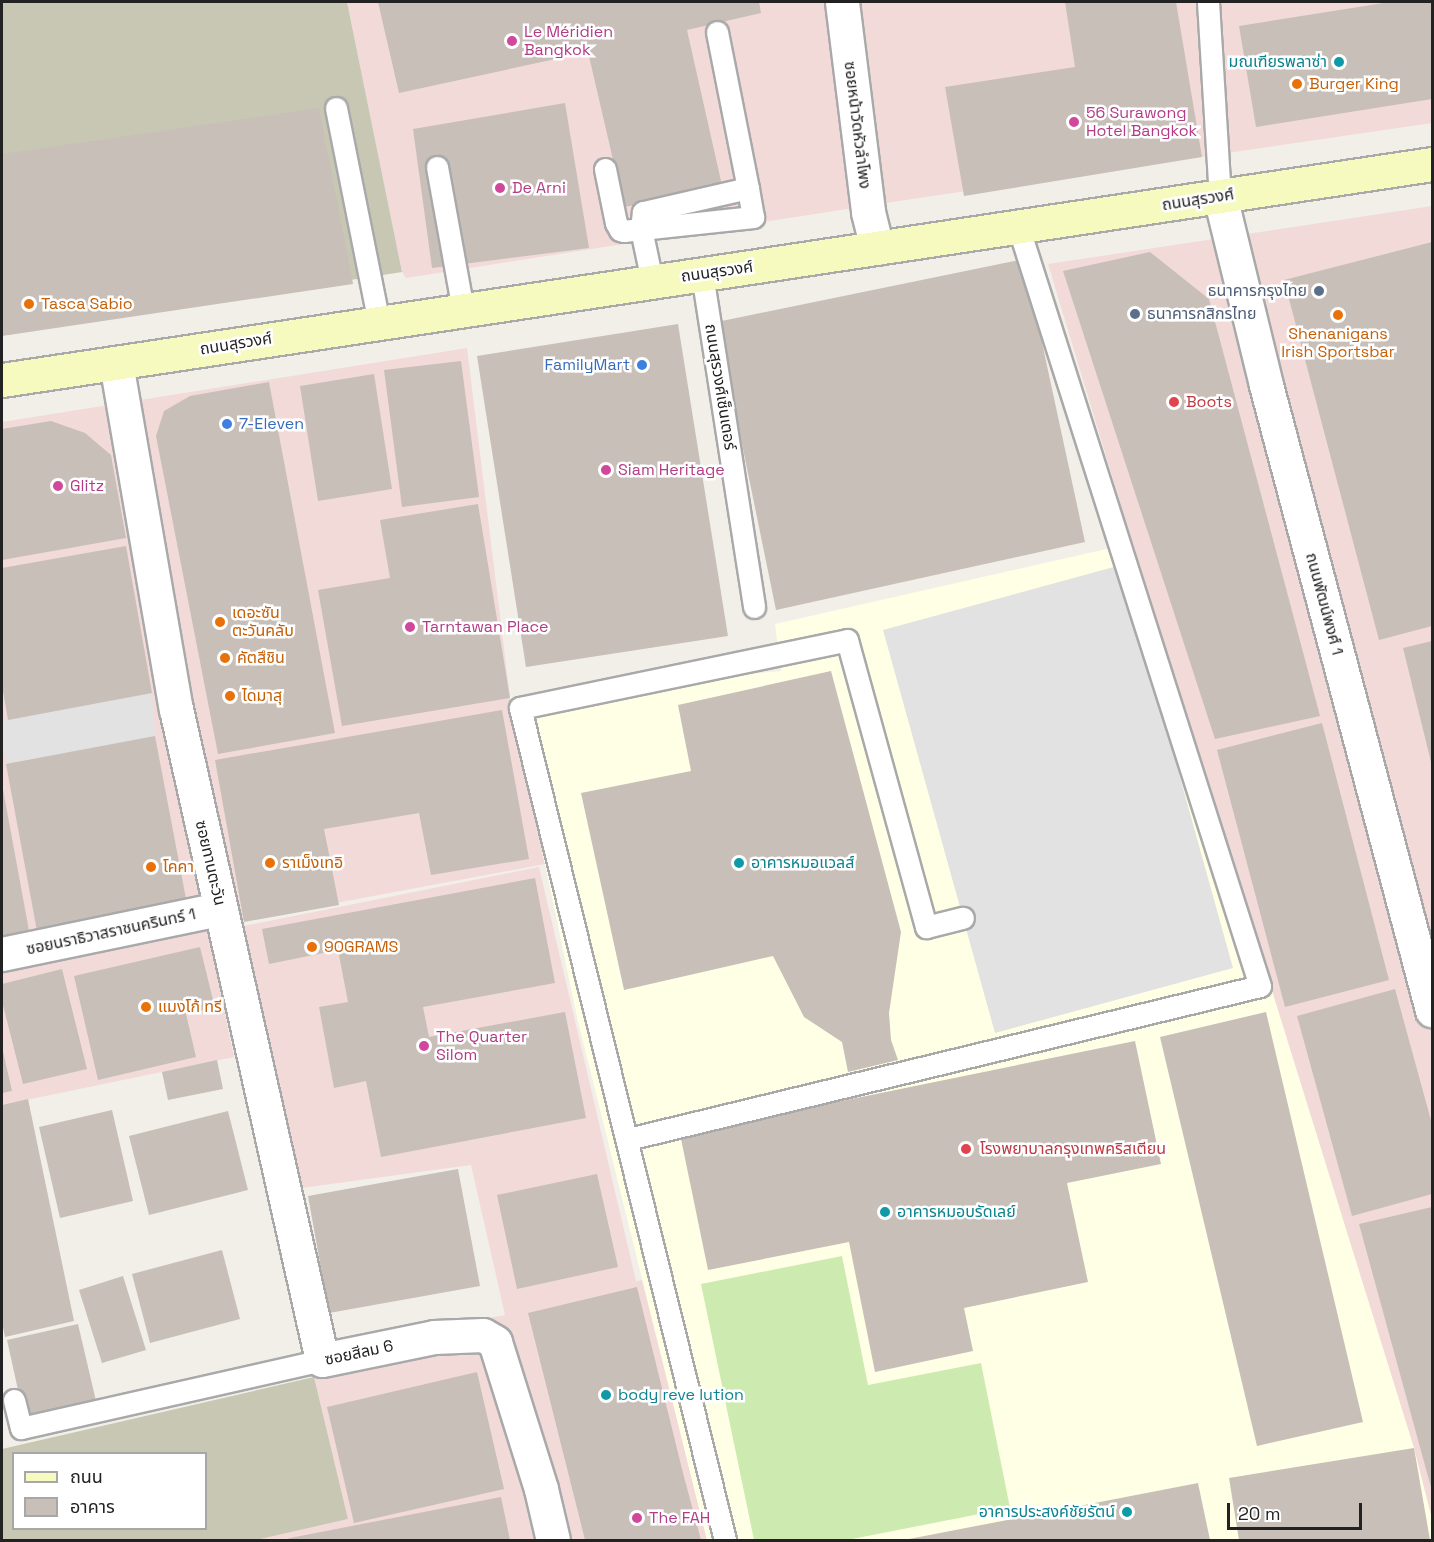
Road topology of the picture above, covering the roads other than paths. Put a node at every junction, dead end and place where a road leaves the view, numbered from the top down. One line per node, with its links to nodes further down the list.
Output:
1 (842, 2): 12 (street, ซอยหน้าวัดหัวลำโพง)
2 (1208, 2): 9 (lane)
3 (717, 32): 8 (lane)
4 (336, 108): 16 (lane)
5 (1432, 164): 9 (main road, ถนนสุรวงศ์)
6 (437, 167): 15 (lane)
7 (605, 169): 11 (lane)
8 (748, 188): 11 (lane); 11 (lane)
9 (1220, 196): 10 (main road, ถนนสุรวงศ์); 22 (street, ถนนพัฒน์พงศ์ 1)
10 (1018, 226): 12 (main road, ถนนสุรวงศ์); 25 (lane)
11 (641, 229): 14 (lane)
12 (877, 248): 13 (main road, ถนนสุรวงศ์)
13 (702, 274): 14 (main road, ถนนสุรวงศ์); 19 (lane, ถนนสุรวงศ์เซ็นเตอร์)
14 (652, 281): 15 (main road, ถนนสุรวงศ์)
15 (463, 310): 16 (main road, ถนนสุรวงศ์)
16 (379, 323): 17 (main road, ถนนสุรวงศ์)
17 (116, 363): 18 (main road, ถนนสุรวงศ์); 20 (street, ซอยทานตะวัน)
18 (2, 380)
19 (754, 607)
20 (220, 909): 23 (street, ซอยนราธิวาสราชนครินทร์ 1); 26 (street, ซอยทานตะวัน)
21 (963, 918): 25 (lane)
22 (1423, 938): 24 (street, ถนนพัฒน์พงศ์ 1)
23 (2, 954)
24 (1432, 1010)
25 (628, 1139): 29 (lane)
26 (322, 1360): 27 (lane, ซอยสีลม 6); 28 (street, ซอยสีลม 6)
27 (14, 1400)
28 (553, 1540)
29 (724, 1540)

